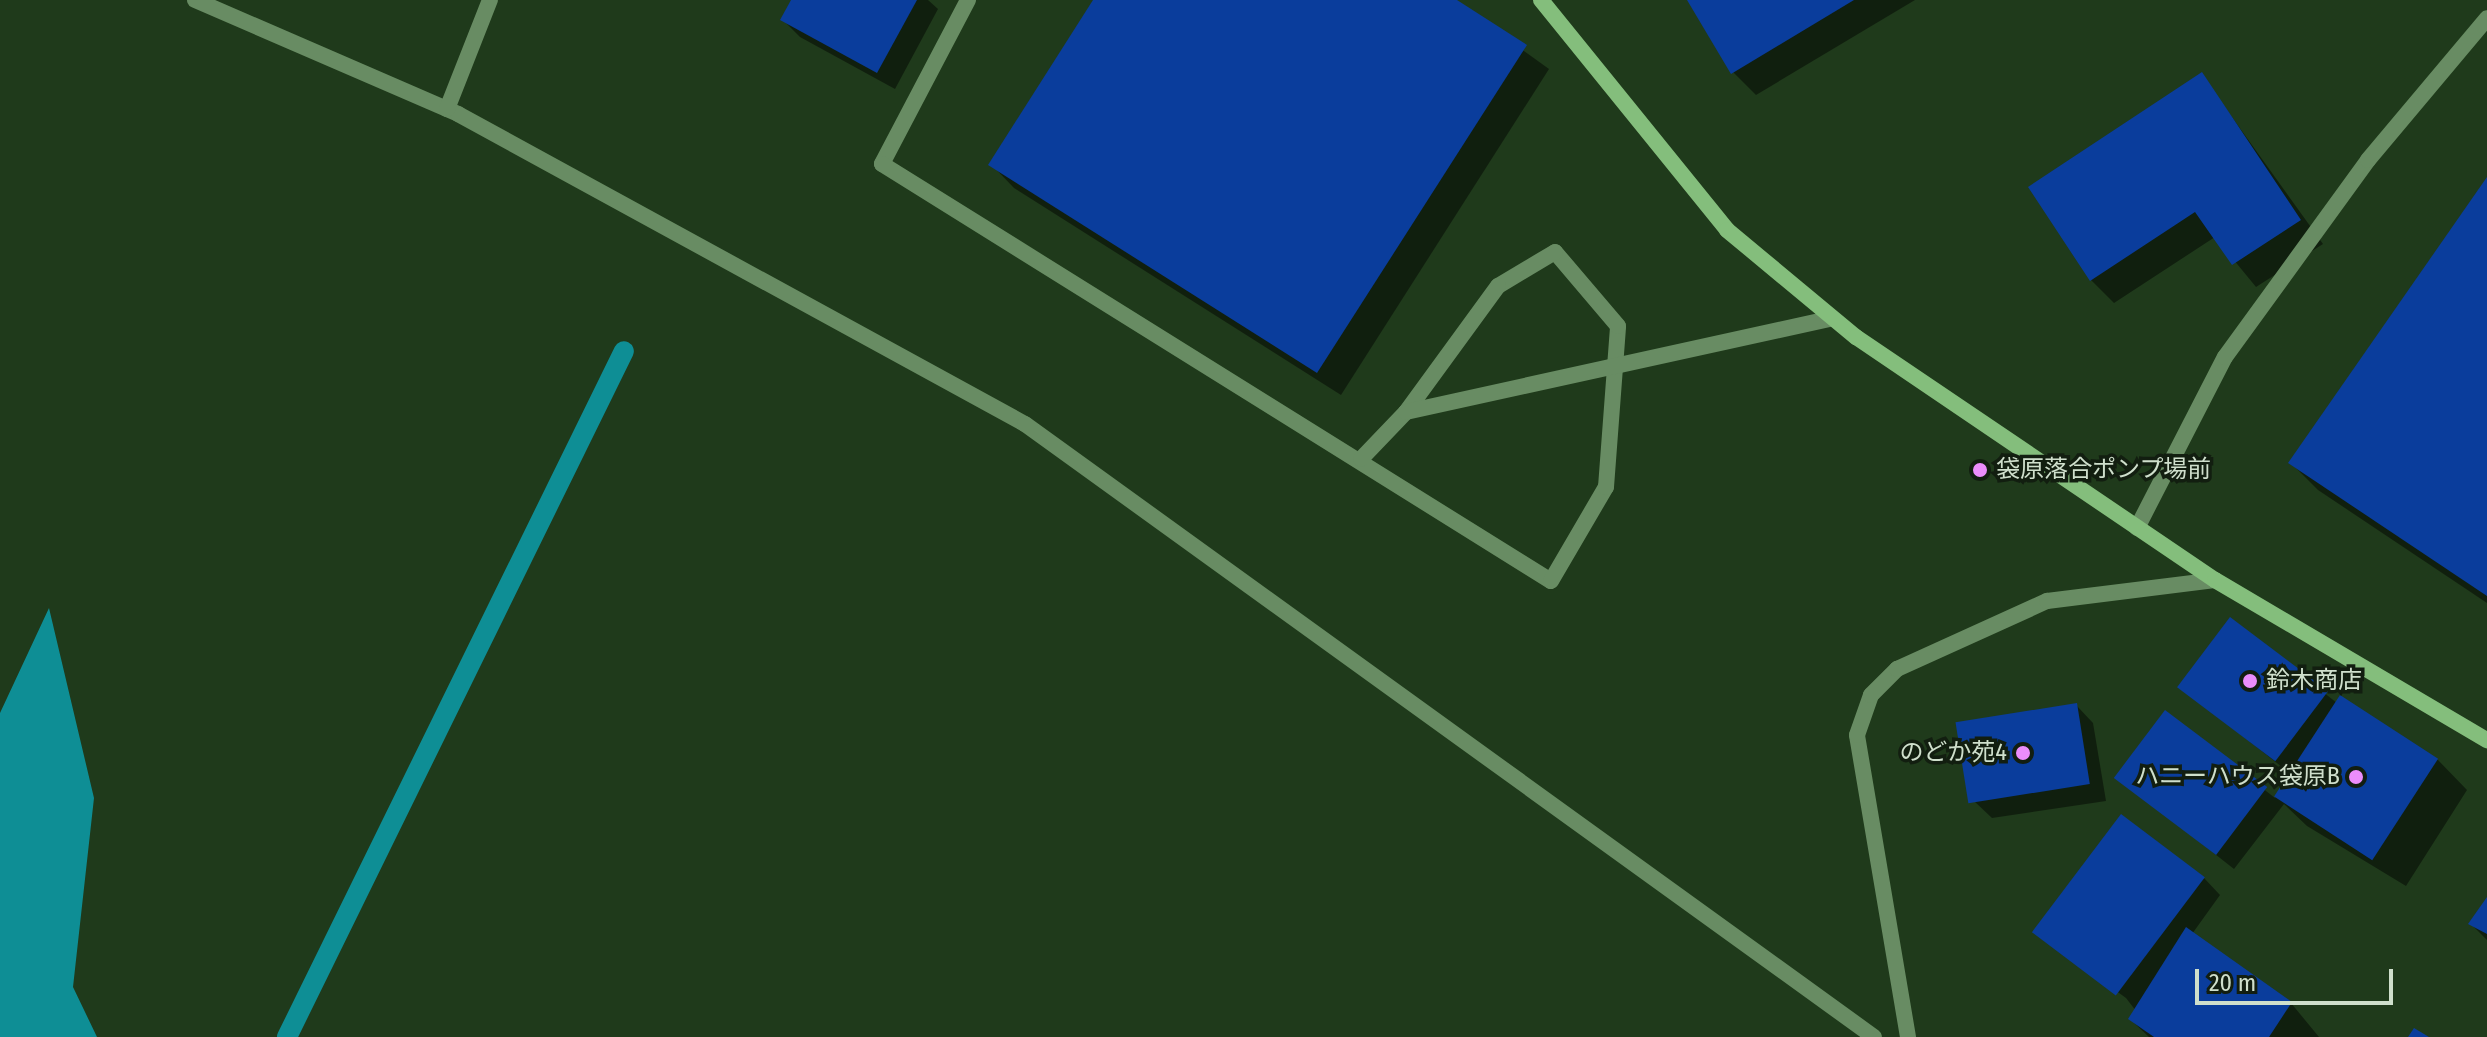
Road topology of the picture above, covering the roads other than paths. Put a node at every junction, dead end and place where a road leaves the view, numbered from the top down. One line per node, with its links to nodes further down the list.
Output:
1 (195, 0): 6 (street)
2 (490, 0): 6 (street)
3 (968, 0): 10 (street)
4 (1541, 0): 7 (street)
5 (2487, 18): 11 (street)
6 (447, 109): 14 (street)
7 (1832, 318): 8 (street); 11 (street)
8 (1617, 365): 9 (street); 9 (street); 10 (street)
9 (1406, 412): 10 (street)
10 (1361, 459)
11 (2137, 528): 12 (street)
12 (2215, 580): 13 (street); 15 (street)
13 (2487, 740)
14 (1874, 1037)
15 (1908, 1037)

